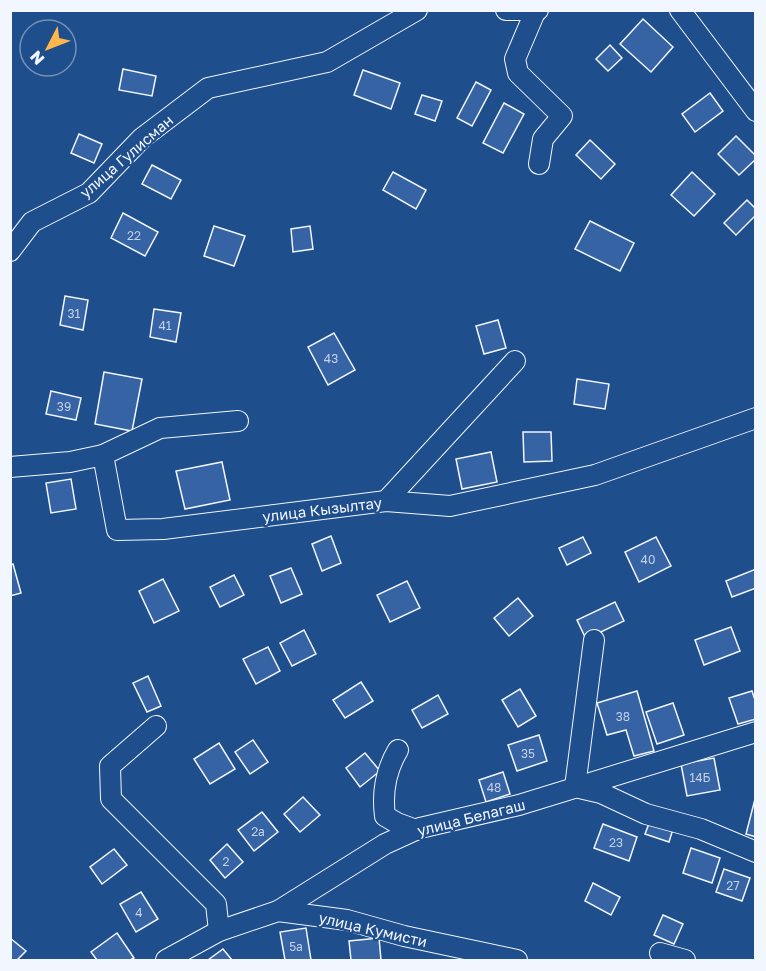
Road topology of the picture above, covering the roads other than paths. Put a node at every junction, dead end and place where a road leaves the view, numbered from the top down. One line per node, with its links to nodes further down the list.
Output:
1 (417, 10): 7 (street, улица Гулисман)
2 (506, 10): 4 (street)
3 (680, 10): 5 (street)
4 (537, 11): 6 (street)
5 (756, 111)
6 (539, 164)
7 (10, 251)
8 (514, 361): 13 (street)
9 (756, 418): 13 (street, улица Кызылтау)
10 (238, 421): 11 (street)
11 (103, 455): 12 (street); 13 (street, улица Кызылтау)
12 (10, 467)
13 (386, 501)
14 (594, 640): 18 (street)
15 (156, 726): 22 (street)
16 (756, 732): 18 (street, улица Белагаш)
17 (398, 750): 19 (street)
18 (575, 787): 19 (street, улица Белагаш); 20 (street)
19 (416, 830): 21 (street, улица Белагаш)
20 (756, 852)
21 (279, 911): 22 (street, улица Кумисти); 25 (street, улица Кумисти)
22 (219, 931): 24 (street, улица Кумисти)
23 (660, 953): 26 (street)
24 (166, 960)
25 (517, 960)
26 (685, 960)

